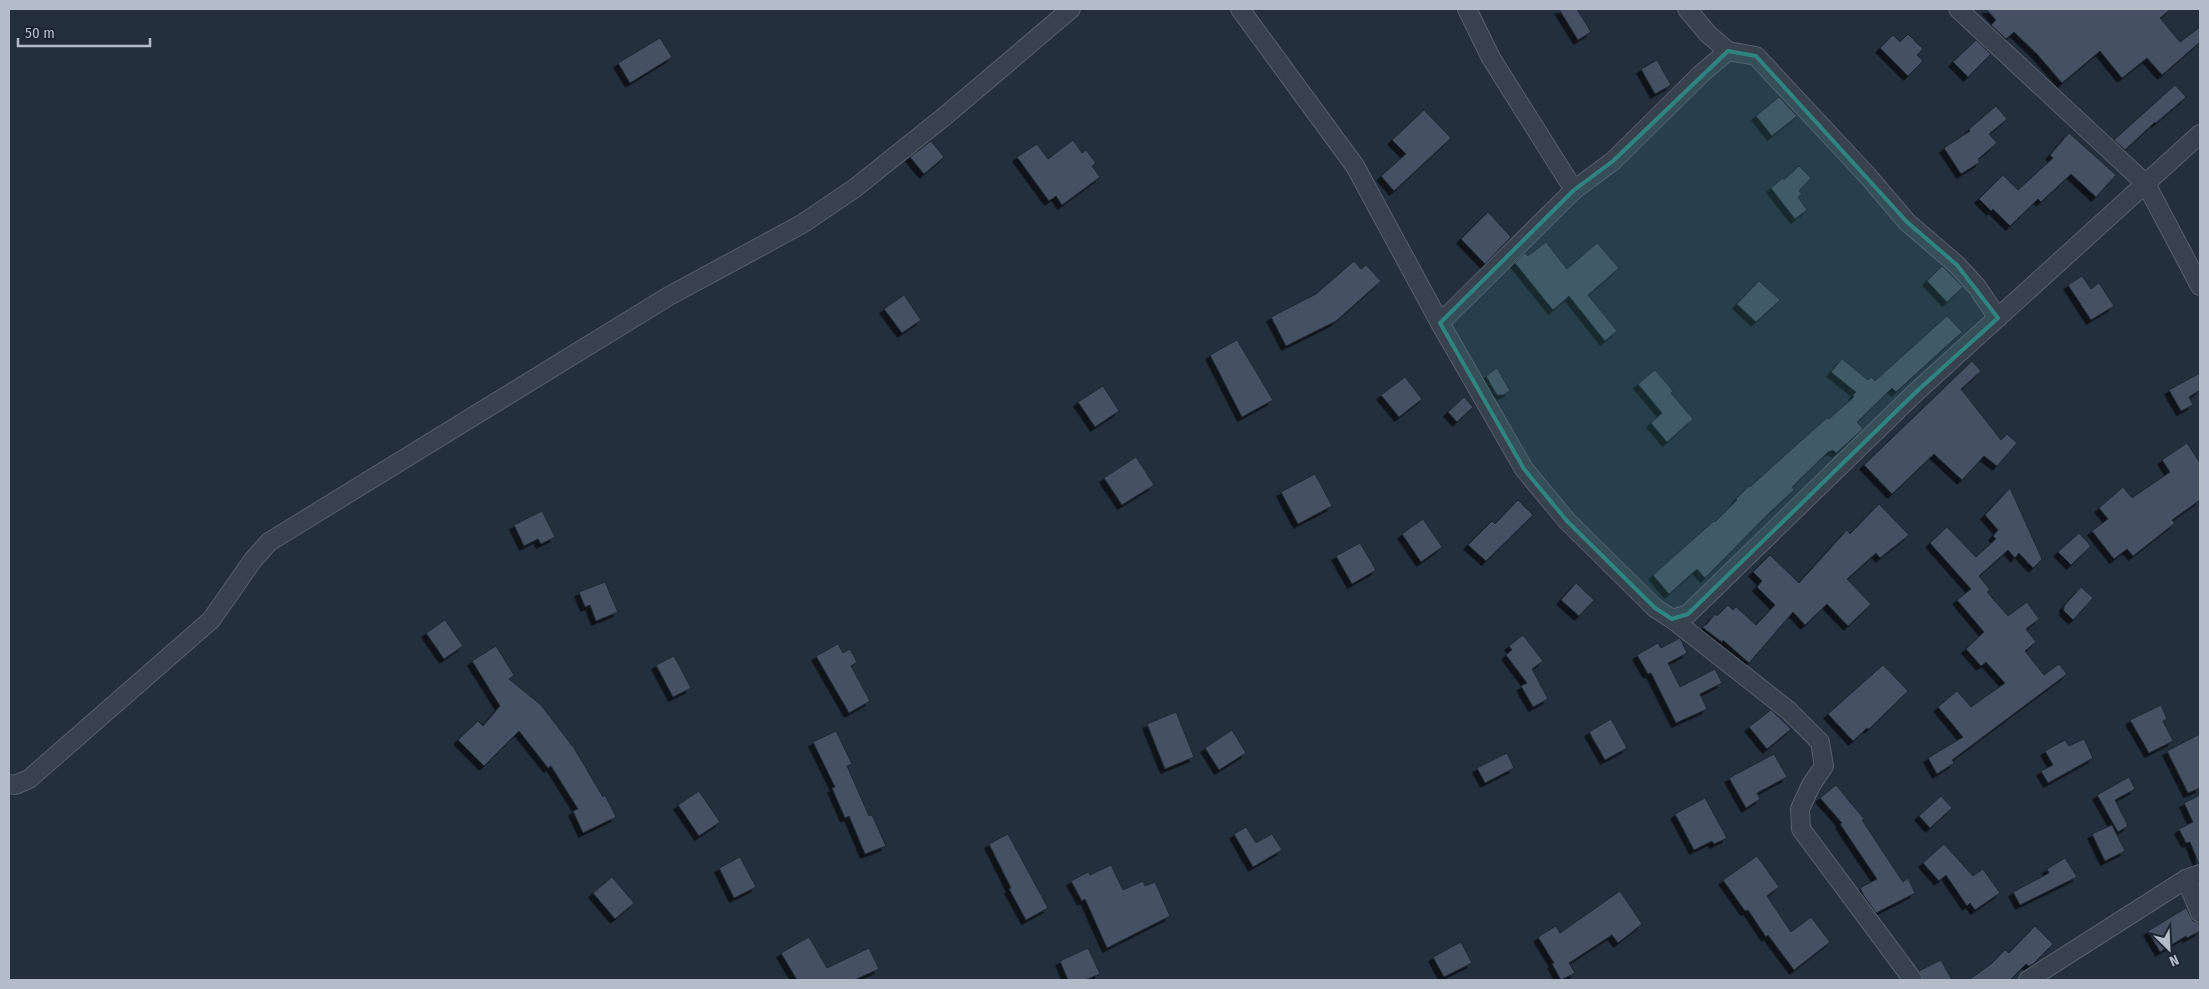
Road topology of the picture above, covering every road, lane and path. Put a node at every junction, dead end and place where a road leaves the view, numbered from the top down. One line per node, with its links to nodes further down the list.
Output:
1 (1071, 9): 14 (street)
2 (1240, 9): 12 (street)
3 (1467, 9): 9 (street)
4 (1687, 9): 6 (street)
5 (1958, 9): 8 (street)
6 (1728, 51): 9 (street); 11 (street)
7 (2200, 134): 8 (street)
8 (2146, 184): 10 (street); 11 (street)
9 (1574, 190): 12 (street)
10 (2200, 286)
11 (1998, 318): 13 (street)
12 (1440, 323): 13 (street)
13 (1672, 619): 17 (street)
14 (9, 784)
15 (2193, 876): 16 (street); 18 (street)
16 (2200, 913)
17 (1913, 980)
18 (2028, 980)

